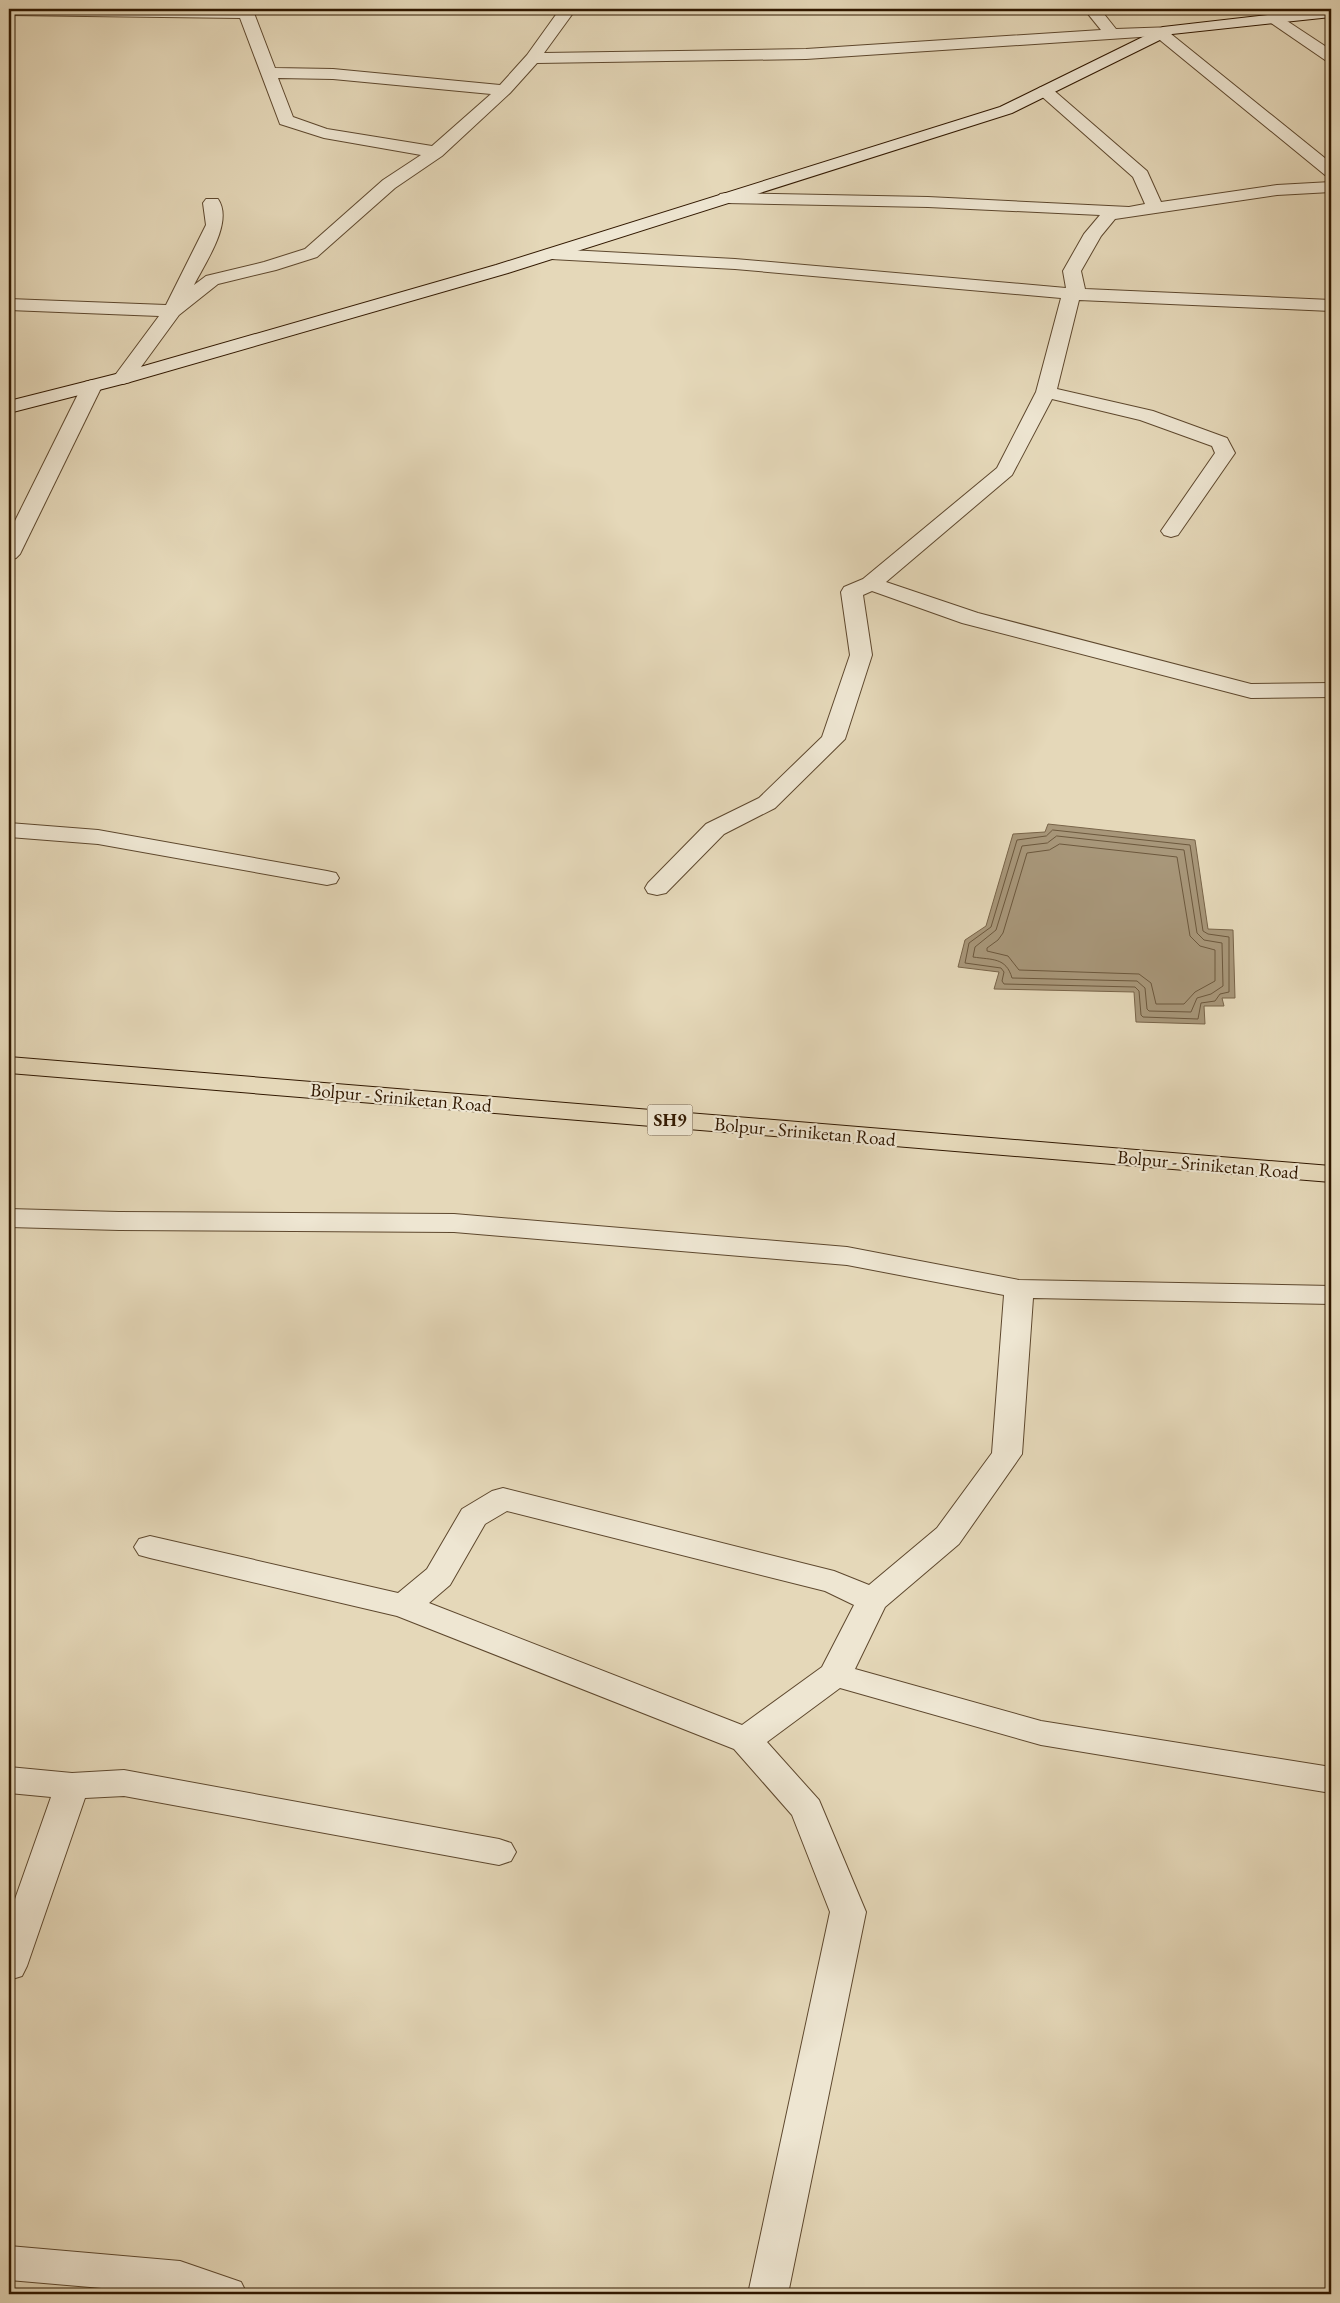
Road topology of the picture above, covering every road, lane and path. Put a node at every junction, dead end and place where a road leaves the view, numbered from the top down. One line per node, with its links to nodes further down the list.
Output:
1 (568, 9): 10 (street)
2 (1092, 9): 8 (street)
3 (9, 10): 4 (street)
4 (246, 11): 11 (street)
5 (1331, 12): 6 (street)
6 (1274, 18): 7 (street); 9 (street)
7 (1165, 32): 8 (street); 13 (street); 15 (street)
8 (1112, 34): 10 (street)
9 (1331, 56)
10 (533, 58): 12 (street)
11 (268, 73): 12 (street); 14 (street)
12 (504, 90): 14 (street)
13 (1046, 91): 17 (street); 19 (street)
14 (436, 152): 25 (street)
15 (1331, 171)
16 (1331, 187): 19 (street)
17 (726, 198): 20 (street); 21 (street)
18 (212, 203): 25 (street)
19 (1155, 207): 20 (street)
20 (1132, 211): 22 (street)
21 (551, 254): 22 (street); 26 (street)
22 (1074, 294): 24 (street); 28 (street)
23 (9, 304): 25 (street)
24 (1331, 306)
25 (172, 311): 26 (street)
26 (123, 378): 27 (street)
27 (92, 386): 29 (street); 31 (street)
28 (1046, 392): 30 (street); 32 (street)
29 (9, 407)
30 (1171, 531)
31 (9, 554)
32 (871, 584): 33 (street); 36 (street)
33 (1331, 690)
34 (9, 830): 35 (street)
35 (327, 878)
36 (657, 888)
37 (9, 1065): 38 (main road, Bolpur - Sriniketan Road / SH9)
38 (1331, 1174)
39 (9, 1218): 40 (street)
40 (1019, 1289): 41 (street); 43 (street)
41 (1331, 1295)
42 (150, 1547): 44 (street)
43 (872, 1600): 44 (street); 45 (street)
44 (404, 1606): 46 (street)
45 (835, 1675): 46 (street); 48 (street)
46 (746, 1740): 54 (street)
47 (9, 1780): 49 (street)
48 (1331, 1780)
49 (72, 1786): 50 (street); 51 (street)
50 (499, 1852)
51 (9, 1966)
52 (9, 2263): 53 (street)
53 (227, 2294)
54 (768, 2294)

